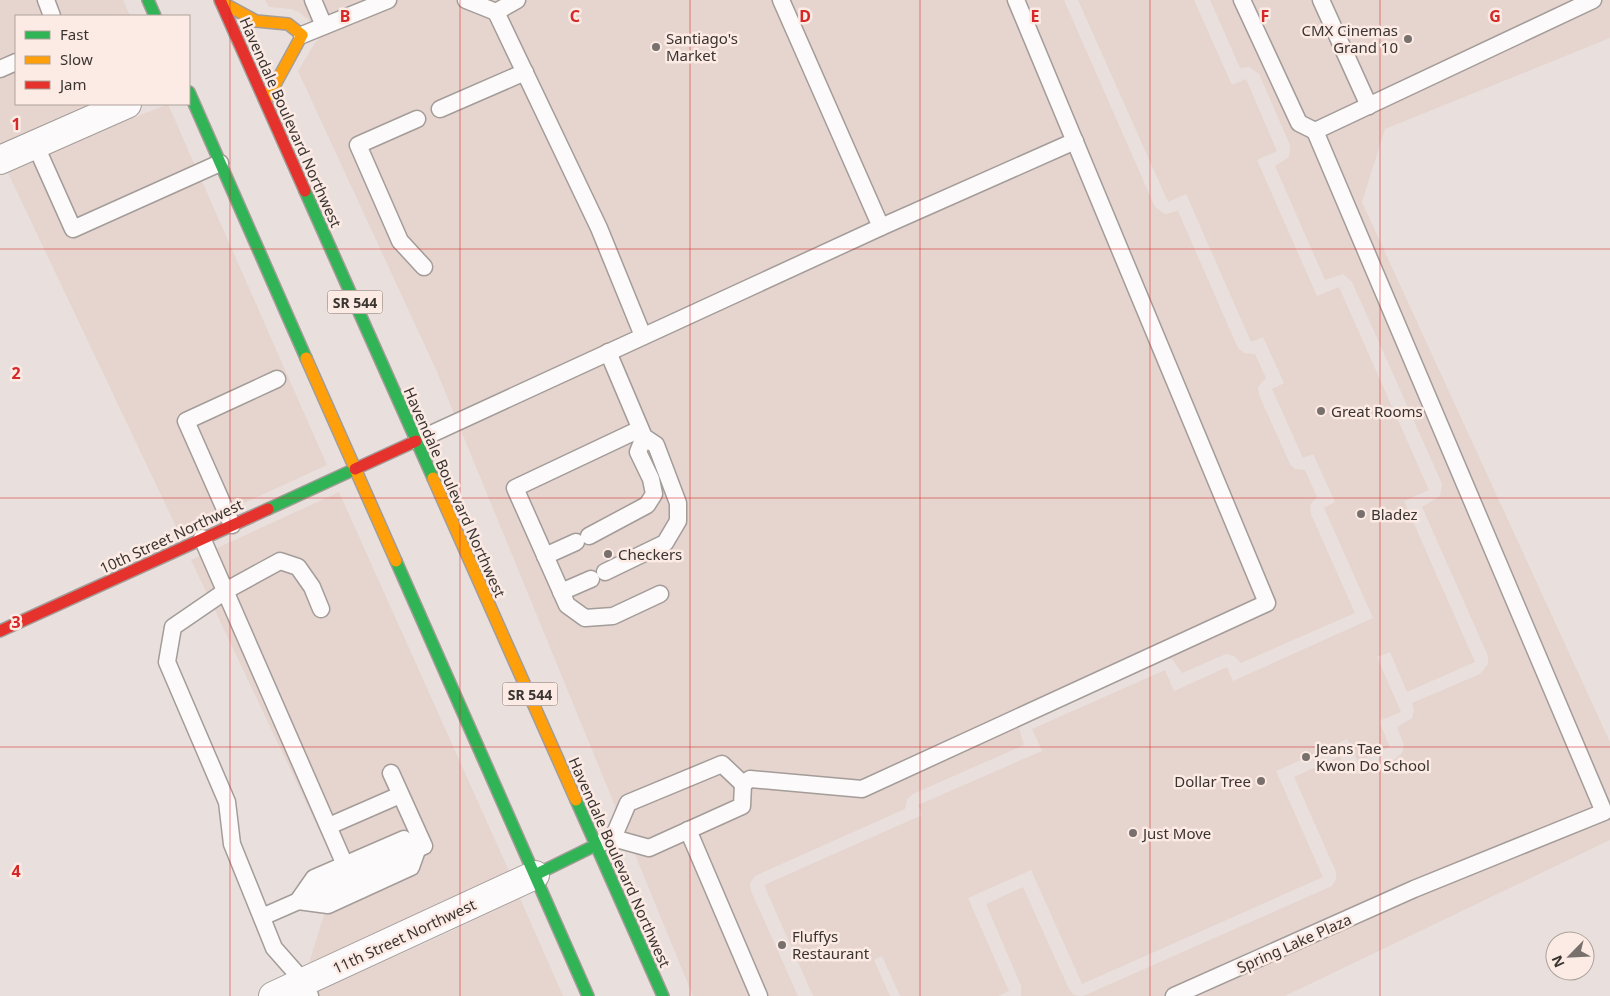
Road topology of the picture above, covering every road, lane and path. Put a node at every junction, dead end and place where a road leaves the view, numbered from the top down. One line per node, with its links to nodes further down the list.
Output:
1 (46, 0): 14 (lane)
2 (148, 0): 15 (main road)
3 (312, 0): 16 (lane)
4 (388, 0): 16 (lane)
5 (466, 0): 13 (lane)
6 (517, 0): 13 (lane)
7 (781, 0): 32 (lane)
8 (1016, 0): 28 (lane)
9 (1242, 0): 27 (lane)
10 (1321, 0): 24 (lane)
11 (1594, 0): 24 (lane)
12 (220, 1): 17 (main road); 22 (main road, Havendale Boulevard Northwest / SR 544)
13 (496, 12): 20 (lane)
14 (52, 15)
15 (155, 15)
16 (324, 26): 17 (lane)
17 (302, 35): 22 (main road)
18 (15, 62): 19 (lane)
19 (0, 69)
20 (525, 72): 25 (lane); 34 (lane)
21 (190, 94): 31 (main road)
22 (266, 101): 38 (main road, Havendale Boulevard Northwest / SR 544)
23 (125, 105): 29 (street)
24 (1369, 106): 27 (lane)
25 (440, 109)
26 (417, 119): 33 (lane)
27 (1315, 131): 65 (lane, Spring Lake Plaza)
28 (1075, 140): 32 (lane); 49 (lane)
29 (35, 144): 30 (street); 31 (lane)
30 (0, 160)
31 (220, 162): 39 (main road)
32 (881, 226): 34 (lane)
33 (424, 267)
34 (643, 336): 35 (lane)
35 (608, 352): 37 (lane); 38 (lane)
36 (277, 380): 40 (lane)
37 (642, 433): 42 (lane); 42 (lane); 44 (lane)
38 (416, 441): 39 (main road, 10th Street Northwest); 54 (main road, Havendale Boulevard Northwest / SR 544)
39 (355, 470): 40 (main road, 10th Street Northwest); 57 (main road)
40 (232, 524): 41 (main road, 10th Street Northwest)
41 (202, 538): 43 (lane); 47 (main road, 10th Street Northwest)
42 (545, 556): 44 (lane)
43 (227, 590): 46 (lane); 51 (lane); 59 (lane)
44 (561, 592): 45 (lane)
45 (660, 594)
46 (321, 609)
47 (0, 631)
48 (391, 773): 50 (lane)
49 (743, 784): 52 (lane); 53 (lane)
50 (400, 795): 51 (lane); 55 (lane)
51 (329, 826): 56 (lane)
52 (688, 830): 53 (lane); 64 (lane)
53 (613, 838): 54 (lane)
54 (596, 845): 57 (main road); 63 (main road, Havendale Boulevard Northwest / SR 544)
55 (417, 850): 56 (lane); 58 (lane)
56 (345, 865): 58 (lane)
57 (535, 875): 60 (street, 11th Street Northwest); 62 (main road)
58 (298, 901): 59 (lane)
59 (262, 917): 60 (lane)
60 (307, 989): 61 (street, 11th Street Northwest)
61 (273, 996)
62 (588, 996)
63 (663, 996)
64 (759, 996)
65 (1174, 996)

